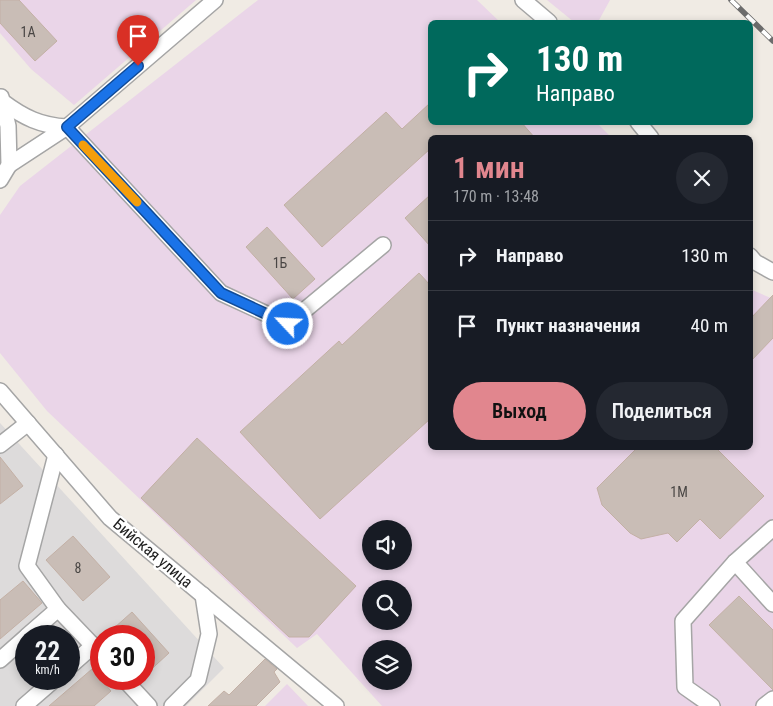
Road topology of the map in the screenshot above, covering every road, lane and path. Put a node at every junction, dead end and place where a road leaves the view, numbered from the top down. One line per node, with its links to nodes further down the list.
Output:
1 (215, 0): 6 (street)
2 (523, 0): 3 (street)
3 (548, 20)
4 (1, 99): 6 (street); 8 (street)
5 (640, 125): 7 (street)
6 (67, 127): 8 (street); 10 (street)
7 (649, 135)
8 (9, 165): 9 (street)
9 (0, 180)
10 (383, 245)
11 (753, 260): 12 (street)
12 (773, 272)
13 (0, 391): 14 (street, Бийская улица)
14 (28, 422): 15 (street); 16 (street, Бийская улица)
15 (0, 445)
16 (56, 456): 19 (street, Бийская улица); 21 (street)
17 (773, 528): 18 (street)
18 (735, 562): 20 (street); 33 (street)
19 (203, 595): 29 (street, Бийская улица); 32 (street)
20 (773, 604)
21 (58, 609): 22 (street); 23 (street)
22 (39, 625)
23 (90, 643)
24 (15, 646): 25 (street)
25 (0, 660)
26 (42, 690): 30 (street)
27 (134, 690): 31 (street)
28 (773, 699): 34 (street)
29 (331, 701)
30 (24, 706)
31 (149, 706)
32 (172, 706)
33 (712, 706)
34 (764, 706)

